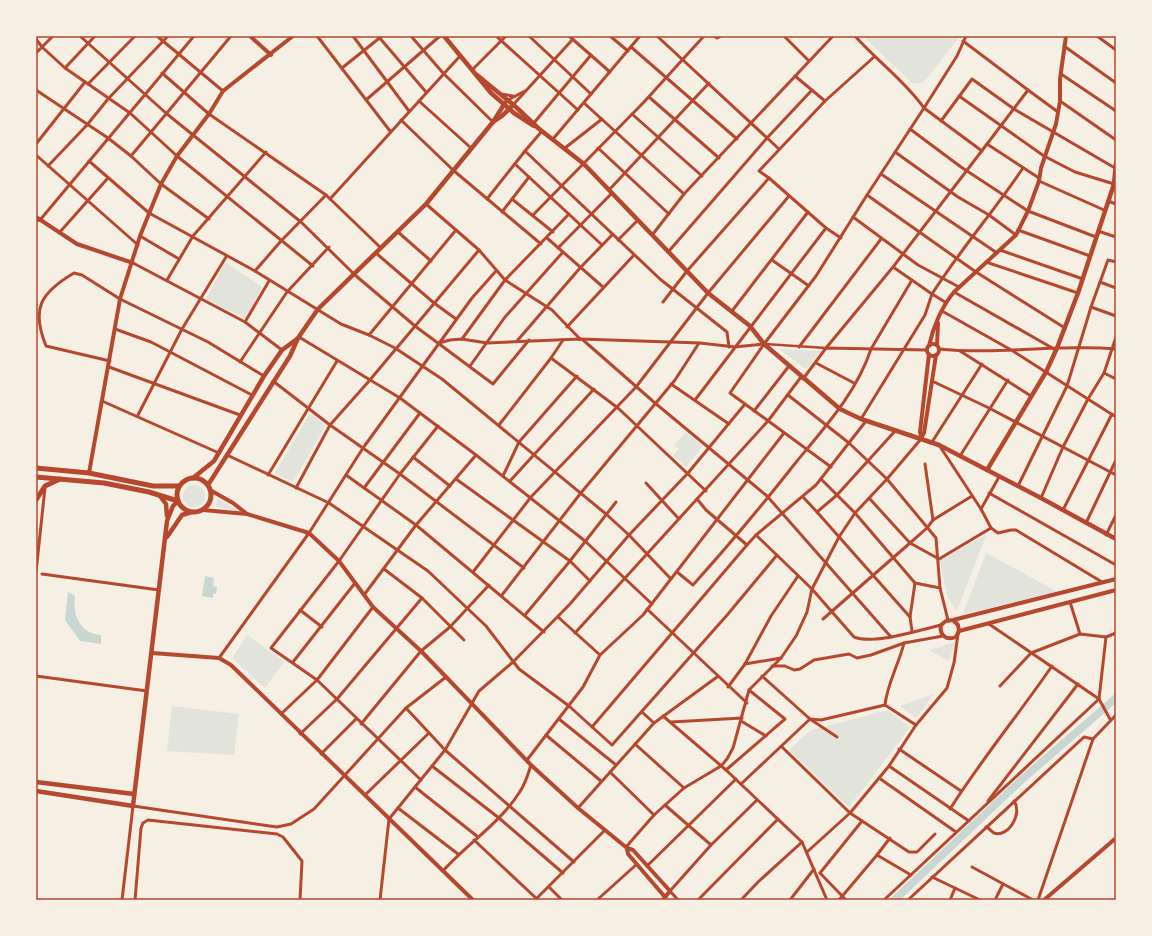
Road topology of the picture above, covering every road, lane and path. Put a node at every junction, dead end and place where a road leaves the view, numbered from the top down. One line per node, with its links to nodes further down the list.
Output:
1 (53, 36): 40 (street)
2 (80, 36): 38 (street)
3 (95, 36): 38 (street)
4 (135, 36): 55 (street)
5 (157, 36): 37 (street)
6 (168, 36): 37 (street)
7 (194, 36): 47 (street)
8 (231, 36): 62 (street)
9 (250, 36): 48 (street)
10 (293, 36): 48 (street)
11 (317, 36): 58 (street)
12 (353, 36): 45 (street)
13 (411, 36): 42 (street)
14 (440, 36): 42 (street)
15 (496, 36): 35 (street)
16 (506, 36): 35 (street)
17 (529, 36): 52 (street)
18 (569, 36): 34 (street)
19 (610, 36): 44 (street)
20 (640, 36): 41 (street)
21 (657, 36): 53 (street)
22 (704, 36): 53 (street)
23 (714, 36): 24 (street)
24 (721, 36)
25 (784, 36): 54 (street)
26 (833, 36): 54 (street)
27 (855, 36): 51 (street)
28 (966, 36): 36 (street)
29 (1066, 36): 39 (street)
30 (1096, 36): 43 (street)
31 (380, 37): 45 (street); 56 (street)
32 (446, 37): 49 (main road)
33 (36, 39): 40 (street)
34 (573, 39): 50 (street); 52 (street)
35 (500, 41): 59 (street); 65 (street)
36 (963, 41): 76 (street); 100 (street)
37 (163, 42): 47 (street); 69 (street)
38 (89, 43): 55 (street); 57 (street)
39 (1064, 46): 64 (street); 73 (street)
40 (42, 47): 46 (street); 57 (street)
41 (631, 47): 44 (street); 68 (street)
42 (422, 50): 56 (street); 63 (street)
43 (1116, 50)
44 (628, 51): 60 (street)
45 (364, 52): 58 (street); 70 (street)
46 (36, 53)
47 (179, 54): 61 (street); 62 (street)
48 (271, 55): 77 (street)
49 (460, 56): 59 (main road); 63 (street)
50 (591, 56): 60 (street); 67 (street)
51 (874, 57): 94 (street); 100 (street)
52 (554, 60): 65 (street); 67 (street)
53 (684, 60): 68 (street); 72 (street)
54 (809, 61): 66 (street)
55 (110, 63): 69 (street); 71 (street)
56 (405, 66): 70 (street); 80 (street)
57 (65, 68): 71 (street)
58 (342, 68): 90 (street)
59 (472, 70): 81 (main road)
60 (610, 72): 84 (street)
61 (162, 73): 79 (street); 83 (street)
62 (200, 73): 77 (street); 79 (street)
63 (443, 73): 80 (street); 118 (street)
64 (1061, 74): 95 (street); 106 (street)
65 (540, 75): 78 (street); 82 (street)
66 (795, 76): 75 (street); 120 (street)
67 (573, 77): 82 (street); 84 (street)
68 (666, 79): 87 (street); 93 (street)
69 (128, 80): 83 (street); 89 (street)
70 (386, 82): 90 (street); 104 (street)
71 (86, 83): 89 (street); 99 (street)
72 (709, 83): 93 (street); 120 (street)
73 (1116, 83)
74 (36, 90): 99 (street)
75 (812, 90): 94 (street); 133 (street)
76 (1028, 90): 102 (street); 107 (street)
77 (223, 91): 111 (street)
78 (525, 91): 85 (street); 88 (street)
79 (185, 92): 110 (street); 111 (street)
80 (426, 92): 92 (street)
81 (495, 93): 85 (street); 91 (main road); 97 (main road); 105 (main road)
82 (559, 93): 103 (street); 119 (street)
83 (144, 94): 108 (street); 110 (street)
84 (591, 94): 96 (street)
85 (513, 96): 91 (street)
86 (959, 96): 102 (street); 117 (street); 122 (street)
87 (649, 97): 112 (street); 115 (street)
88 (520, 98): 98 (street); 109 (street)
89 (108, 99): 108 (street); 121 (street)
90 (366, 100): 125 (street)
91 (508, 100): 97 (main road); 98 (main road)
92 (418, 101): 104 (street); 138 (street)
93 (692, 101): 115 (street); 134 (street)
94 (825, 101): 141 (street)
95 (1060, 101): 107 (street); 135 (street)
96 (584, 103): 103 (street); 114 (street)
97 (504, 104): 101 (main road); 105 (main road)
98 (513, 105): 101 (main road); 109 (main road)
99 (63, 108): 121 (street); 136 (street)
100 (924, 108): 117 (street); 124 (street)
101 (509, 109): 109 (main road); 113 (main road)
102 (1014, 109): 122 (street); 127 (street)
103 (578, 110): 131 (street)
104 (409, 111): 116 (street)
105 (498, 111): 118 (main road)
106 (1116, 111)
107 (1058, 112): 127 (street)
108 (130, 113): 128 (street); 130 (street)
109 (519, 113): 113 (main road); 119 (main road); 123 (main road)
110 (167, 114): 128 (street); 129 (street)
111 (209, 114): 129 (street); 144 (street)
112 (632, 114): 126 (street); 132 (street)
113 (500, 118): 118 (main road)
114 (602, 119): 126 (street); 139 (street)
115 (675, 119): 132 (street); 151 (street)
116 (401, 120): 125 (street); 158 (street)
117 (941, 121): 142 (street)
118 (493, 122): 138 (main road)
119 (533, 124): 123 (main road)
120 (751, 124): 133 (street); 134 (street)
121 (87, 125): 130 (street); 156 (street)
122 (1000, 126): 137 (street); 150 (street)
123 (540, 130): 131 (main road); 143 (street)
124 (910, 130): 145 (street); 159 (street)
125 (390, 131): 183 (street)
126 (614, 131): 140 (street); 149 (street)
127 (1052, 132): 150 (street); 155 (street)
128 (152, 133): 147 (street); 148 (street)
129 (193, 134): 148 (street); 165 (street)
130 (108, 138): 147 (street); 152 (street)
131 (553, 138): 139 (main road)
132 (658, 138): 149 (street); 162 (street)
133 (767, 138): 141 (street); 232 (street)
134 (737, 139): 151 (street)
135 (1116, 140)
136 (36, 144)
137 (987, 144): 142 (street); 157 (street)
138 (471, 148): 158 (main road)
139 (565, 148): 154 (main road)
140 (598, 148): 154 (street); 160 (street)
141 (779, 149): 166 (street)
142 (982, 150): 159 (street)
143 (525, 151): 153 (street); 171 (street)
144 (266, 152): 165 (street); 175 (street)
145 (895, 152): 161 (street); 173 (street)
146 (36, 155): 156 (street)
147 (131, 156): 168 (street)
148 (177, 156): 168 (street); 179 (street)
149 (641, 156): 160 (street); 174 (street)
150 (1044, 156): 167 (street); 169 (street)
151 (719, 158): 162 (street)
152 (89, 161): 164 (street); 170 (street)
153 (514, 164): 163 (street); 181 (street)
154 (584, 164): 171 (street); 172 (main road)
155 (1115, 165): 169 (main road)
156 (48, 166): 170 (street)
157 (1024, 168): 167 (street); 177 (street)
158 (453, 170): 181 (street); 186 (main road)
159 (966, 170): 173 (street); 177 (street)
160 (625, 173): 172 (street); 196 (street)
161 (881, 174): 176 (street); 189 (street)
162 (702, 176): 174 (street)
163 (529, 177): 180 (street); 182 (street)
164 (108, 178): 185 (street); 193 (street)
165 (245, 178): 179 (street); 203 (street)
166 (768, 178): 178 (street); 252 (street)
167 (1039, 180): 188 (street); 190 (street)
168 (161, 184): 193 (street); 200 (street)
169 (1114, 184): 184 (main road)
170 (69, 185): 185 (street); 201 (street)
171 (562, 186): 180 (street); 194 (street)
172 (610, 191): 194 (street); 202 (main road)
173 (950, 191): 189 (street); 198 (street)
174 (684, 194): 196 (street)
175 (326, 195): 183 (street); 203 (street)
176 (867, 195): 199 (street); 212 (street)
177 (1005, 195): 190 (street); 198 (street)
178 (789, 196): 192 (street); 271 (street)
179 (228, 197): 200 (street); 223 (street)
180 (551, 197): 195 (street); 197 (street)
181 (486, 199): 191 (street)
182 (512, 199): 191 (street); 197 (street)
183 (330, 200): 229 (street)
184 (1107, 200): 187 (street); 188 (main road)
185 (88, 201): 211 (street); 227 (street)
186 (426, 204): 206 (street); 208 (main road)
187 (1116, 204)
188 (1104, 210): 207 (main road)
189 (934, 211): 212 (street); 217 (street)
190 (1028, 211): 210 (street); 218 (street)
191 (502, 212): 225 (street)
192 (808, 212): 205 (street); 242 (street)
193 (149, 213): 215 (street); 216 (street)
194 (592, 213): 204 (street); 213 (street)
195 (569, 214): 204 (street); 209 (street)
196 (669, 214): 214 (street)
197 (533, 215): 209 (street)
198 (989, 215): 210 (street); 217 (street)
199 (853, 217): 221 (street); 222 (street)
200 (209, 218): 216 (street)
201 (37, 219): 211 (street)
202 (639, 220): 214 (main road); 224 (street)
203 (301, 222): 223 (street); 228 (street)
204 (581, 225): 226 (street); 230 (street)
205 (826, 228): 221 (street); 254 (street)
206 (456, 230): 231 (street); 243 (street)
207 (1098, 231): 218 (main road); 219 (street)
208 (398, 232): 229 (main road); 243 (street)
209 (553, 232): 220 (street)
210 (1017, 232): 234 (street); 238 (street)
211 (59, 233): 246 (street)
212 (919, 233): 237 (street); 240 (street)
213 (612, 234): 224 (street); 226 (street)
214 (653, 234): 232 (main road)
215 (140, 236): 227 (street); 241 (street)
216 (193, 236): 239 (street); 241 (street)
217 (973, 236): 234 (street); 240 (street)
218 (1096, 237): 238 (main road)
219 (1116, 237)
220 (547, 238): 225 (street); 230 (street)
221 (841, 238): 264 (street)
222 (881, 239): 237 (street); 313 (street)
223 (281, 240): 247 (street); 250 (street)
224 (618, 240): 236 (street)
225 (541, 244): 259 (street)
226 (602, 245): 249 (street)
227 (138, 246): 246 (street)
228 (329, 248): 247 (street); 255 (street)
229 (381, 248): 235 (main road)
230 (558, 248): 233 (street)
231 (479, 250): 251 (street); 279 (street)
232 (669, 251): 252 (main road)
233 (562, 252): 249 (street); 273 (street)
234 (998, 252): 244 (street); 257 (street)
235 (376, 253): 255 (main road); 263 (street)
236 (634, 255): 265 (street); 268 (street)
237 (903, 255): 248 (street); 256 (street)
238 (1090, 256): 257 (main road)
239 (226, 257): 250 (street); 276 (street)
240 (956, 258): 253 (street); 256 (street)
241 (179, 259): 258 (street)
242 (772, 260): 254 (street); 285 (street)
243 (431, 261): 263 (street)
244 (986, 262): 253 (street); 272 (street)
245 (1116, 262): 262 (street)
246 (132, 264): 258 (street); 275 (street)
247 (313, 266): 269 (street)
248 (893, 267): 260 (street); 316 (street)
249 (580, 268): 265 (street); 280 (street)
250 (255, 271): 261 (street)
251 (496, 271): 259 (street); 288 (street)
252 (687, 271): 268 (street); 271 (main road)
253 (976, 272): 266 (street); 294 (street)
254 (791, 273): 264 (street); 292 (street)
255 (355, 274): 281 (street); 283 (main road)
256 (942, 277): 266 (street); 274 (street)
257 (1083, 279): 272 (main road)
258 (167, 280): 276 (street)
259 (505, 280): 273 (street); 301 (street)
260 (912, 280): 274 (street); 320 (street)
261 (269, 281): 269 (street); 290 (street)
262 (1100, 282): 267 (street); 282 (street)
263 (412, 284): 279 (street); 281 (street)
264 (809, 286): 310 (street)
265 (603, 287): 293 (street)
266 (959, 287): 270 (street)
267 (1116, 288)
268 (672, 289): 277 (street); 284 (street)
269 (287, 292): 283 (street); 297 (street)
270 (954, 292): 278 (street); 317 (street)
271 (708, 293): 284 (street); 285 (main road)
272 (1078, 293): 294 (main road)
273 (527, 294): 280 (street); 308 (street)
274 (932, 294): 278 (street); 323 (street)
275 (120, 299): 295 (street); 296 (street); 330 (street)
276 (199, 300): 290 (street); 296 (street)
277 (663, 302)
278 (945, 302): 286 (street)
279 (434, 303): 288 (street); 291 (street)
280 (546, 306): 293 (street); 305 (street)
281 (393, 307): 291 (street); 298 (street)
282 (1091, 307): 287 (street); 318 (street)
283 (318, 309): 298 (street); 300 (main road)
284 (696, 309): 306 (street); 311 (street)
285 (732, 311): 292 (main road)
286 (942, 311): 289 (street); 326 (street)
287 (1116, 316)
288 (456, 319): 307 (street)
289 (938, 320): 314 (street); 324 (street)
290 (245, 322): 297 (street)
291 (415, 326): 307 (street); 315 (street)
292 (750, 326): 310 (main road); 312 (street)
293 (567, 327): 304 (street)
294 (1065, 328): 317 (main road)
295 (115, 329): 327 (street); 330 (street)
296 (182, 329): 327 (street); 332 (street)
297 (258, 333): 322 (street); 332 (street)
298 (369, 335): 315 (street)
299 (1116, 337): 319 (street)
300 (298, 338): 322 (main road); 331 (street); 346 (main road)
301 (462, 339): 307 (street); 308 (street)
302 (529, 340): 303 (street); 305 (street); 335 (street)
303 (563, 340): 304 (street); 329 (street)
304 (581, 340): 306 (street); 353 (street)
305 (517, 341): 308 (street)
306 (670, 342): 309 (street); 353 (street)
307 (439, 343): 335 (street); 338 (street)
308 (487, 343): 335 (street)
309 (700, 343): 311 (street); 351 (street)
310 (764, 344): 312 (street); 313 (street); 336 (main road); 364 (street)
311 (729, 347): 312 (street)
312 (735, 347): 362 (street)
313 (799, 347): 316 (street)
314 (938, 347): 324 (street); 325 (street); 328 (street)
315 (395, 348): 338 (street); 347 (street)
316 (826, 348): 320 (street); 333 (street)
317 (1056, 348): 318 (street); 326 (street); 339 (main road)
318 (1080, 348): 319 (street); 352 (street)
319 (1112, 348): 321 (street); 340 (street)
320 (871, 349): 323 (street); 350 (street)
321 (1116, 349)
322 (282, 350): 341 (main road)
323 (902, 350): 324 (street); 375 (street)
324 (928, 350): 328 (street); 387 (street)
325 (960, 351): 326 (street); 334 (street)
326 (1013, 351): 339 (street)
327 (170, 352): 349 (street); 356 (street)
328 (936, 355): 348 (street)
329 (551, 358): 342 (street); 380 (street)
330 (110, 361): 337 (street)
331 (337, 361): 347 (street); 365 (street)
332 (240, 362): 341 (street)
333 (816, 362): 343 (street); 350 (street)
334 (982, 364): 345 (street); 355 (street)
335 (470, 366)
336 (789, 366): 343 (main road); 369 (street)
337 (109, 367): 349 (street); 361 (street)
338 (423, 367): 359 (street); 380 (street)
339 (1046, 372): 352 (street); 358 (main road)
340 (1104, 373): 344 (street); 360 (street)
341 (264, 376): 356 (main road)
342 (576, 376): 354 (street); 388 (street)
343 (802, 378): 357 (street); 368 (main road)
344 (1116, 379)
345 (1008, 380): 358 (street); 367 (street)
346 (273, 381): 365 (street); 399 (main road)
347 (369, 381): 359 (street); 379 (street)
348 (932, 381): 355 (street); 387 (street)
349 (154, 383): 372 (street); 373 (street)
350 (854, 383): 368 (street)
351 (671, 384): 362 (street); 363 (street)
352 (1067, 386): 360 (street); 386 (street)
353 (636, 387): 363 (street); 366 (street)
354 (594, 389): 366 (street); 398 (street)
355 (961, 394): 367 (street); 389 (street)
356 (252, 395): 373 (main road)
357 (788, 395): 376 (street); 381 (street)
358 (1031, 396): 377 (main road)
359 (400, 398): 370 (street); 393 (street)
360 (1088, 399): 371 (street); 392 (street)
361 (102, 400): 372 (street); 412 (street)
362 (695, 400): 378 (street)
363 (655, 404): 383 (street); 394 (street)
364 (745, 404): 369 (street); 378 (street)
365 (308, 407): 379 (street); 415 (street)
366 (618, 408): 383 (street); 413 (street)
367 (989, 408): 377 (street); 400 (street)
368 (840, 409): 375 (main road); 381 (street)
369 (754, 411): 376 (street)
370 (420, 413): 382 (street); 405 (street)
371 (1112, 414): 374 (street); 402 (street)
372 (138, 415): 396 (street)
373 (240, 415): 396 (main road)
374 (1116, 417)
375 (864, 420): 384 (main road); 390 (street)
376 (768, 421): 385 (street); 406 (street)
377 (1016, 422): 386 (street); 410 (main road)
378 (729, 424): 394 (street)
379 (330, 425): 393 (street); 435 (street)
380 (499, 425): 388 (street)
381 (826, 425): 390 (street); 395 (street)
382 (438, 426): 397 (street); 401 (street)
383 (636, 426): 414 (street); 438 (street)
384 (895, 431): 387 (main road); 404 (street)
385 (784, 433): 395 (street); 427 (street)
386 (1042, 436): 392 (street); 433 (street)
387 (921, 437): 389 (main road); 426 (street)
388 (519, 442): 398 (street); 419 (street)
389 (932, 442): 391 (main road)
390 (849, 443): 404 (street); 408 (street)
391 (939, 445): 400 (main road); 442 (street)
392 (1063, 447): 402 (street); 447 (street)
393 (363, 448): 405 (street); 417 (street)
394 (708, 448): 406 (street); 414 (street)
395 (807, 449): 408 (street); 444 (street)
396 (219, 453): 423 (main road)
397 (476, 454): 419 (street); 424 (street)
398 (534, 454): 413 (street); 428 (street)
399 (227, 455): 415 (street); 434 (main road)
400 (960, 456): 410 (main road)
401 (413, 457): 416 (street); 432 (street)
402 (1088, 460): 411 (street); 458 (street)
403 (1116, 460): 411 (street)
404 (868, 461): 426 (street); 441 (street)
405 (382, 462): 416 (street); 436 (street)
406 (728, 464): 427 (street); 437 (street)
407 (925, 464): 469 (street)
408 (831, 467): 425 (street)
409 (36, 468): 412 (main road)
410 (987, 470): 421 (main road)
411 (1109, 472): 418 (street); 472 (street)
412 (88, 473): 431 (main road)
413 (554, 473): 438 (street); 443 (street)
414 (688, 473): 437 (street); 452 (street)
415 (268, 474): 435 (street)
416 (400, 474): 450 (street); 453 (street)
417 (346, 475): 436 (street); 455 (street)
418 (1116, 475)
419 (503, 476): 428 (street)
420 (36, 477): 422 (main road)
421 (999, 477): 433 (main road); 439 (street)
422 (64, 478): 430 (main road); 440 (main road)
423 (193, 478): 431 (main road); 434 (main road)
424 (456, 479): 432 (street); 471 (street)
425 (821, 479): 441 (street); 445 (street)
426 (887, 479): 446 (street); 475 (street)
427 (748, 480): 444 (street); 467 (street)
428 (510, 481): 443 (street)
429 (646, 483): 452 (street)
430 (45, 486): 449 (main road); 502 (street)
431 (179, 486): 451 (main road)
432 (450, 486): 453 (street)
433 (1018, 486): 447 (main road)
434 (209, 488): 457 (main road); 461 (street)
435 (296, 488): 455 (street)
436 (364, 488): 450 (street)
437 (706, 491): 448 (street)
438 (580, 494): 462 (street); 468 (street)
439 (989, 494): 456 (street); 499 (street)
440 (158, 495): 451 (main road); 470 (main road)
441 (837, 495): 460 (street); 464 (street)
442 (972, 496): 456 (street); 469 (street)
443 (531, 497): 468 (street); 471 (street)
444 (768, 497): 463 (street); 481 (street)
445 (803, 497): 460 (street); 463 (street)
446 (870, 498): 464 (street); 487 (street)
447 (1041, 498): 458 (main road)
448 (697, 499): 466 (street); 467 (street)
449 (36, 500)
450 (382, 500): 473 (street); 474 (street)
451 (178, 501): 459 (main road); 470 (main road)
452 (663, 501): 466 (street); 479 (street)
453 (435, 502): 473 (street); 488 (street)
454 (616, 502): 462 (street)
455 (329, 503): 474 (street); 477 (street)
456 (981, 509): 476 (street)
457 (203, 510): 459 (main road); 461 (street)
458 (1063, 510): 472 (main road)
459 (192, 512): 483 (main road)
460 (817, 512): 482 (street)
461 (247, 514): 477 (street)
462 (606, 514): 479 (street); 485 (street)
463 (783, 514): 480 (street); 498 (street)
464 (855, 514): 482 (street); 493 (street)
465 (1116, 515): 478 (street)
466 (679, 519): 491 (street)
467 (718, 519): 481 (street); 504 (street)
468 (560, 520): 485 (street); 486 (street)
469 (933, 520): 475 (street)
470 (167, 521): 483 (main road)
471 (513, 521): 486 (street); 488 (street)
472 (1086, 523): 478 (main road)
473 (416, 525): 490 (street); 503 (street)
474 (364, 527): 490 (street); 495 (street)
475 (927, 528): 487 (street); 494 (street)
476 (991, 528): 494 (street); 514 (street)
477 (309, 533): 495 (street); 558 (street)
478 (1106, 534): 484 (main road)
479 (629, 535): 491 (street); 497 (street)
480 (756, 535): 489 (street); 492 (street)
481 (737, 536): 489 (street); 504 (street)
482 (839, 537): 498 (street); 506 (street)
483 (166, 538): 518 (main road)
484 (1116, 539)
485 (585, 541): 496 (street); 497 (street)
486 (542, 543): 496 (street); 500 (street)
487 (910, 543): 493 (street); 494 (street)
488 (495, 545): 500 (street); 503 (street)
489 (747, 545): 542 (street)
490 (398, 549): 501 (street); 527 (street)
491 (648, 555): 508 (street); 510 (street)
492 (777, 555): 507 (street); 555 (street)
493 (893, 558): 506 (street); 513 (street)
494 (938, 559): 516 (street)
495 (339, 561): 512 (street); 529 (street)
496 (570, 561): 511 (street); 531 (street)
497 (606, 561): 510 (street); 511 (street)
498 (827, 563): 517 (street); 520 (street)
499 (1116, 565)
500 (524, 568): 522 (street)
501 (384, 569): 521 (street); 523 (street)
502 (36, 572)
503 (473, 572): 515 (street)
504 (677, 572): 508 (street)
505 (42, 574): 518 (street)
506 (873, 575): 520 (street); 533 (street)
507 (798, 576): 517 (street); 562 (street)
508 (671, 579): 525 (street)
509 (1116, 579): 514 (street)
510 (625, 580): 525 (street); 544 (street)
511 (590, 581): 532 (street)
512 (355, 583): 521 (street); 538 (street)
513 (915, 583): 516 (street); 533 (street)
514 (1103, 583): 535 (street)
515 (489, 585): 522 (street); 527 (street)
516 (940, 588): 535 (street)
517 (812, 589): 530 (street); 559 (street)
518 (159, 590): 554 (main road)
519 (1116, 590): 524 (street)
520 (853, 592): 530 (street); 550 (street)
521 (364, 595): 526 (street)
522 (502, 595): 531 (street)
523 (422, 598): 539 (street); 540 (street)
524 (1070, 602): 537 (street); 547 (street)
525 (652, 604): 528 (street)
526 (373, 607): 539 (street); 569 (street)
527 (468, 607): 540 (street); 561 (street)
528 (647, 609): 542 (street); 557 (street)
529 (300, 610): 538 (street); 560 (street)
530 (832, 611): 534 (street); 550 (street)
531 (525, 615): 541 (street)
532 (558, 617): 541 (street); 544 (street)
533 (910, 617): 543 (street)
534 (823, 619)
535 (951, 620): 536 (street); 545 (street)
536 (942, 624): 543 (street); 548 (street)
537 (989, 624): 545 (street); 556 (street)
538 (322, 627): 560 (street)
539 (396, 627): 553 (street); 575 (street)
540 (450, 627): 551 (street); 553 (street)
541 (544, 632): 561 (street)
542 (673, 632): 555 (street); 595 (street)
543 (912, 632): 550 (street)
544 (575, 633): 557 (street)
545 (958, 633): 548 (street); 594 (street)
546 (1116, 633): 549 (street)
547 (1080, 634): 549 (street); 556 (street)
548 (943, 636): 552 (street)
549 (1106, 636): 576 (street)
550 (891, 637)
551 (464, 640)
552 (904, 643): 563 (street); 579 (street)
553 (421, 651): 567 (street); 593 (street)
554 (152, 653): 558 (street); 574 (main road)
555 (693, 653): 568 (street); 582 (street)
556 (1031, 653): 564 (street); 571 (street)
557 (600, 655): 580 (street)
558 (219, 658): 583 (street)
559 (781, 658): 562 (street); 563 (street)
560 (293, 662): 569 (street)
561 (513, 662): 577 (street); 580 (street)
562 (745, 664): 572 (street)
563 (772, 666): 566 (street)
564 (1052, 666): 570 (street); 627 (street)
565 (36, 676): 574 (street)
566 (762, 676): 573 (street); 588 (street)
567 (446, 677): 577 (street); 581 (street)
568 (717, 677): 572 (street); 585 (street)
569 (317, 680): 575 (street); 583 (street)
570 (1078, 684): 576 (street); 638 (street)
571 (1000, 686)
572 (728, 687): 578 (street)
573 (749, 690): 578 (street); 599 (street)
574 (147, 691): 628 (main road)
575 (337, 698): 586 (street); 597 (street)
576 (1099, 699): 590 (street); 638 (street)
577 (471, 703): 606 (street); 608 (street)
578 (747, 703): 589 (street)
579 (885, 705): 588 (street); 594 (street)
580 (569, 706): 587 (street); 595 (street)
581 (406, 708): 596 (street); 601 (street)
582 (642, 712): 592 (street); 595 (street)
583 (281, 714): 597 (street)
584 (1116, 715): 590 (street)
585 (663, 716): 591 (street); 592 (street)
586 (356, 719): 593 (street); 607 (street)
587 (559, 719): 598 (street); 611 (street)
588 (810, 719): 600 (street); 604 (street)
589 (741, 720): 591 (street); 599 (street); 613 (street)
590 (1110, 720): 602 (street)
591 (671, 722): 613 (street)
592 (654, 723): 603 (street)
593 (361, 724): 601 (street)
594 (916, 725): 605 (street)
595 (592, 727)
596 (429, 733): 606 (street); 609 (street)
597 (300, 734): 607 (street)
598 (546, 735): 608 (street); 621 (street)
599 (766, 736): 615 (street)
600 (837, 737)
601 (378, 738): 609 (street); 617 (street)
602 (1093, 739): 631 (street); 698 (street)
603 (635, 744): 611 (street); 625 (street)
604 (782, 747): 623 (street); 639 (street)
605 (899, 749): 614 (street); 627 (street)
606 (445, 750): 612 (street); 632 (street)
607 (322, 754): 617 (street)
608 (526, 760): 610 (street)
609 (400, 761): 620 (street); 629 (street)
610 (531, 765): 632 (street); 636 (street)
611 (616, 765): 616 (street)
612 (432, 766): 620 (street); 641 (street)
613 (721, 766): 615 (street); 625 (street)
614 (889, 766): 618 (street); 637 (street)
615 (726, 770): 619 (street)
616 (610, 772): 621 (street); 640 (street)
617 (344, 775): 629 (street); 634 (street)
618 (879, 778): 639 (street); 649 (street)
619 (736, 779): 623 (street); 646 (street)
620 (421, 780): 624 (street)
621 (601, 781): 636 (street)
622 (36, 782): 628 (main road)
623 (740, 784): 630 (street)
624 (415, 787): 635 (street); 651 (street)
625 (684, 788): 633 (street)
626 (36, 791): 634 (main road)
627 (961, 791): 637 (street)
628 (134, 794): 634 (main road)
629 (365, 796): 642 (street)
630 (757, 800): 643 (street); 656 (street)
631 (1014, 801): 647 (street); 647 (street)
632 (510, 805): 641 (street); 661 (street)
633 (665, 805): 640 (street); 646 (street)
634 (133, 806): 678 (street)
635 (398, 808): 642 (street); 659 (street)
636 (578, 808): 648 (street)
637 (950, 809): 645 (street)
638 (982, 809): 645 (street)
639 (850, 813): 644 (street); 658 (street)
640 (654, 815): 657 (street)
641 (499, 818): 651 (street); 667 (street)
642 (389, 819): 666 (street); 681 (street)
643 (778, 819): 655 (street); 686 (street)
644 (862, 821): 652 (street); 668 (street)
645 (969, 821): 649 (street)
646 (689, 826): 656 (street); 663 (street)
647 (986, 827): 670 (street)
648 (605, 830): 657 (street); 661 (street)
649 (956, 832): 669 (street)
650 (935, 834): 652 (street)
651 (478, 837): 654 (street)
652 (890, 838): 660 (street)
653 (1116, 838): 699 (street)
654 (474, 840): 659 (street); 676 (street)
655 (802, 842): 658 (street); 687 (street)
656 (711, 845): 674 (street)
657 (626, 848): 662 (street); 663 (street)
658 (807, 852): 665 (street)
659 (458, 854): 666 (street)
660 (877, 855): 669 (street); 675 (street)
661 (574, 862): 667 (street)
662 (637, 864): 677 (street); 684 (street)
663 (647, 866): 674 (street)
664 (972, 868): 671 (street)
665 (814, 869): 668 (street); 688 (street)
666 (443, 871): 682 (street)
667 (563, 872): 672 (street)
668 (818, 874): 675 (street); 689 (street)
669 (911, 875): 692 (street)
670 (932, 877): 673 (street); 693 (street)
671 (1003, 884): 696 (street); 697 (street)
672 (549, 887): 676 (street); 683 (street)
673 (955, 888): 694 (street); 695 (street)
674 (670, 891): 677 (street); 685 (street)
675 (842, 897): 690 (street); 691 (street)
676 (536, 899)
677 (665, 899)
678 (122, 900)
679 (135, 900): 680 (street)
680 (300, 900)
681 (380, 900)
682 (473, 900)
683 (562, 900)
684 (597, 900)
685 (678, 900)
686 (698, 900)
687 (741, 900)
688 (790, 900)
689 (827, 900)
690 (839, 900)
691 (846, 900)
692 (884, 900)
693 (908, 900)
694 (950, 900)
695 (980, 900)
696 (995, 900)
697 (1033, 900)
698 (1038, 900)
699 (1044, 900)

